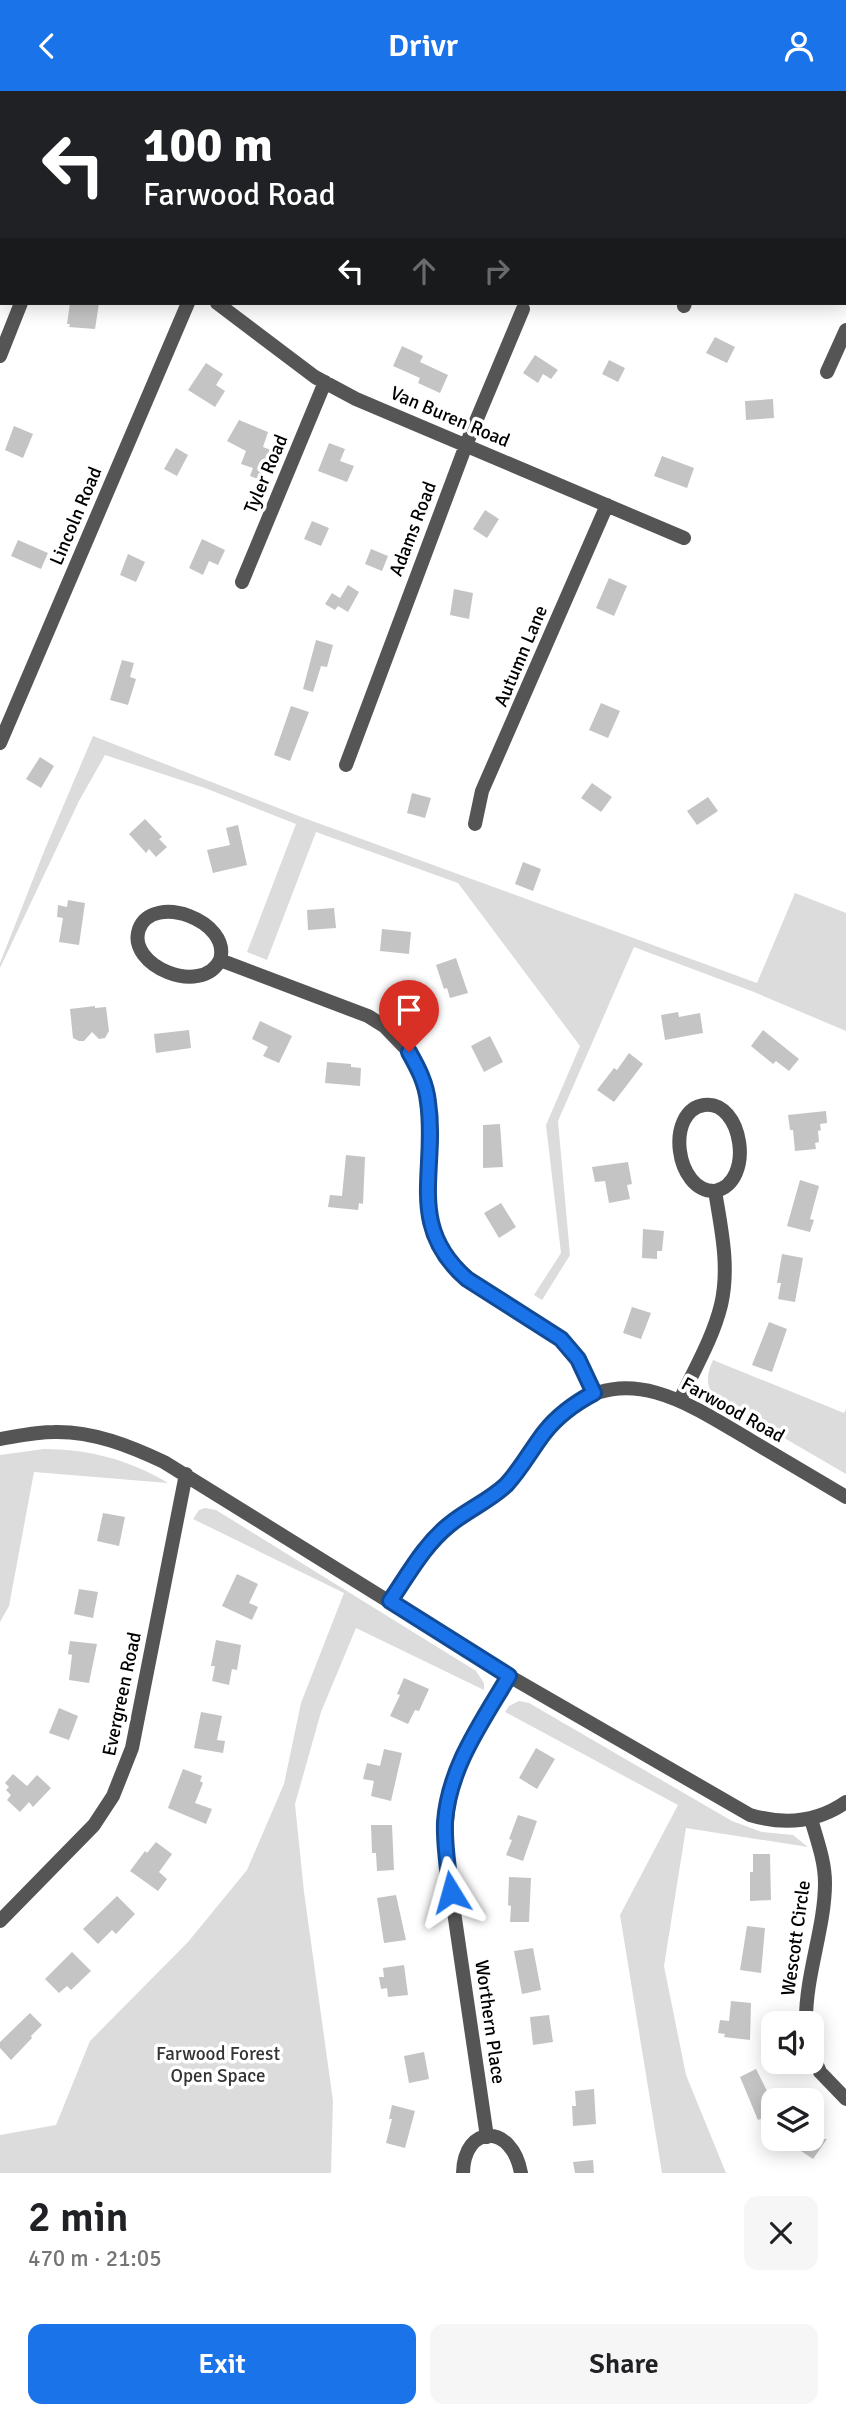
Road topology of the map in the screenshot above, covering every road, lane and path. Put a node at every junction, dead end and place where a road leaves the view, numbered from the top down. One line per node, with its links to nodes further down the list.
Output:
1 (21, 305): 6 (street)
2 (187, 305): 13 (street, Lincoln Road)
3 (220, 305): 8 (street, Van Buren Road)
4 (523, 309): 9 (street, Adams Road)
5 (846, 330): 7 (street)
6 (0, 356)
7 (827, 372)
8 (325, 382): 9 (street, Van Buren Road); 12 (street, Tyler Road)
9 (466, 445): 10 (street, Van Buren Road); 14 (street, Adams Road)
10 (607, 505): 11 (street, Van Buren Road); 15 (street, Autumn Lane)
11 (684, 538)
12 (242, 582)
13 (2, 735)
14 (346, 765)
15 (475, 824)
16 (220, 960): 16 (street); 18 (street)
17 (715, 1191): 17 (street); 19 (street)
18 (594, 1393): 19 (street, Farwood Road); 23 (street, Farwood Road)
19 (680, 1400): 22 (street, Farwood Road)
20 (0, 1439): 21 (street)
21 (186, 1474): 23 (street); 27 (street, Evergreen Road)
22 (846, 1497)
23 (390, 1601): 24 (street)
24 (509, 1676): 26 (street); 31 (street, Worthern Place)
25 (846, 1803): 26 (street)
26 (811, 1819): 28 (street, Wescott Circle)
27 (0, 1921)
28 (806, 2011)
29 (823, 2074): 30 (street)
30 (846, 2099)
31 (487, 2137): 32 (street); 33 (street)
32 (463, 2173)
33 (521, 2173)

